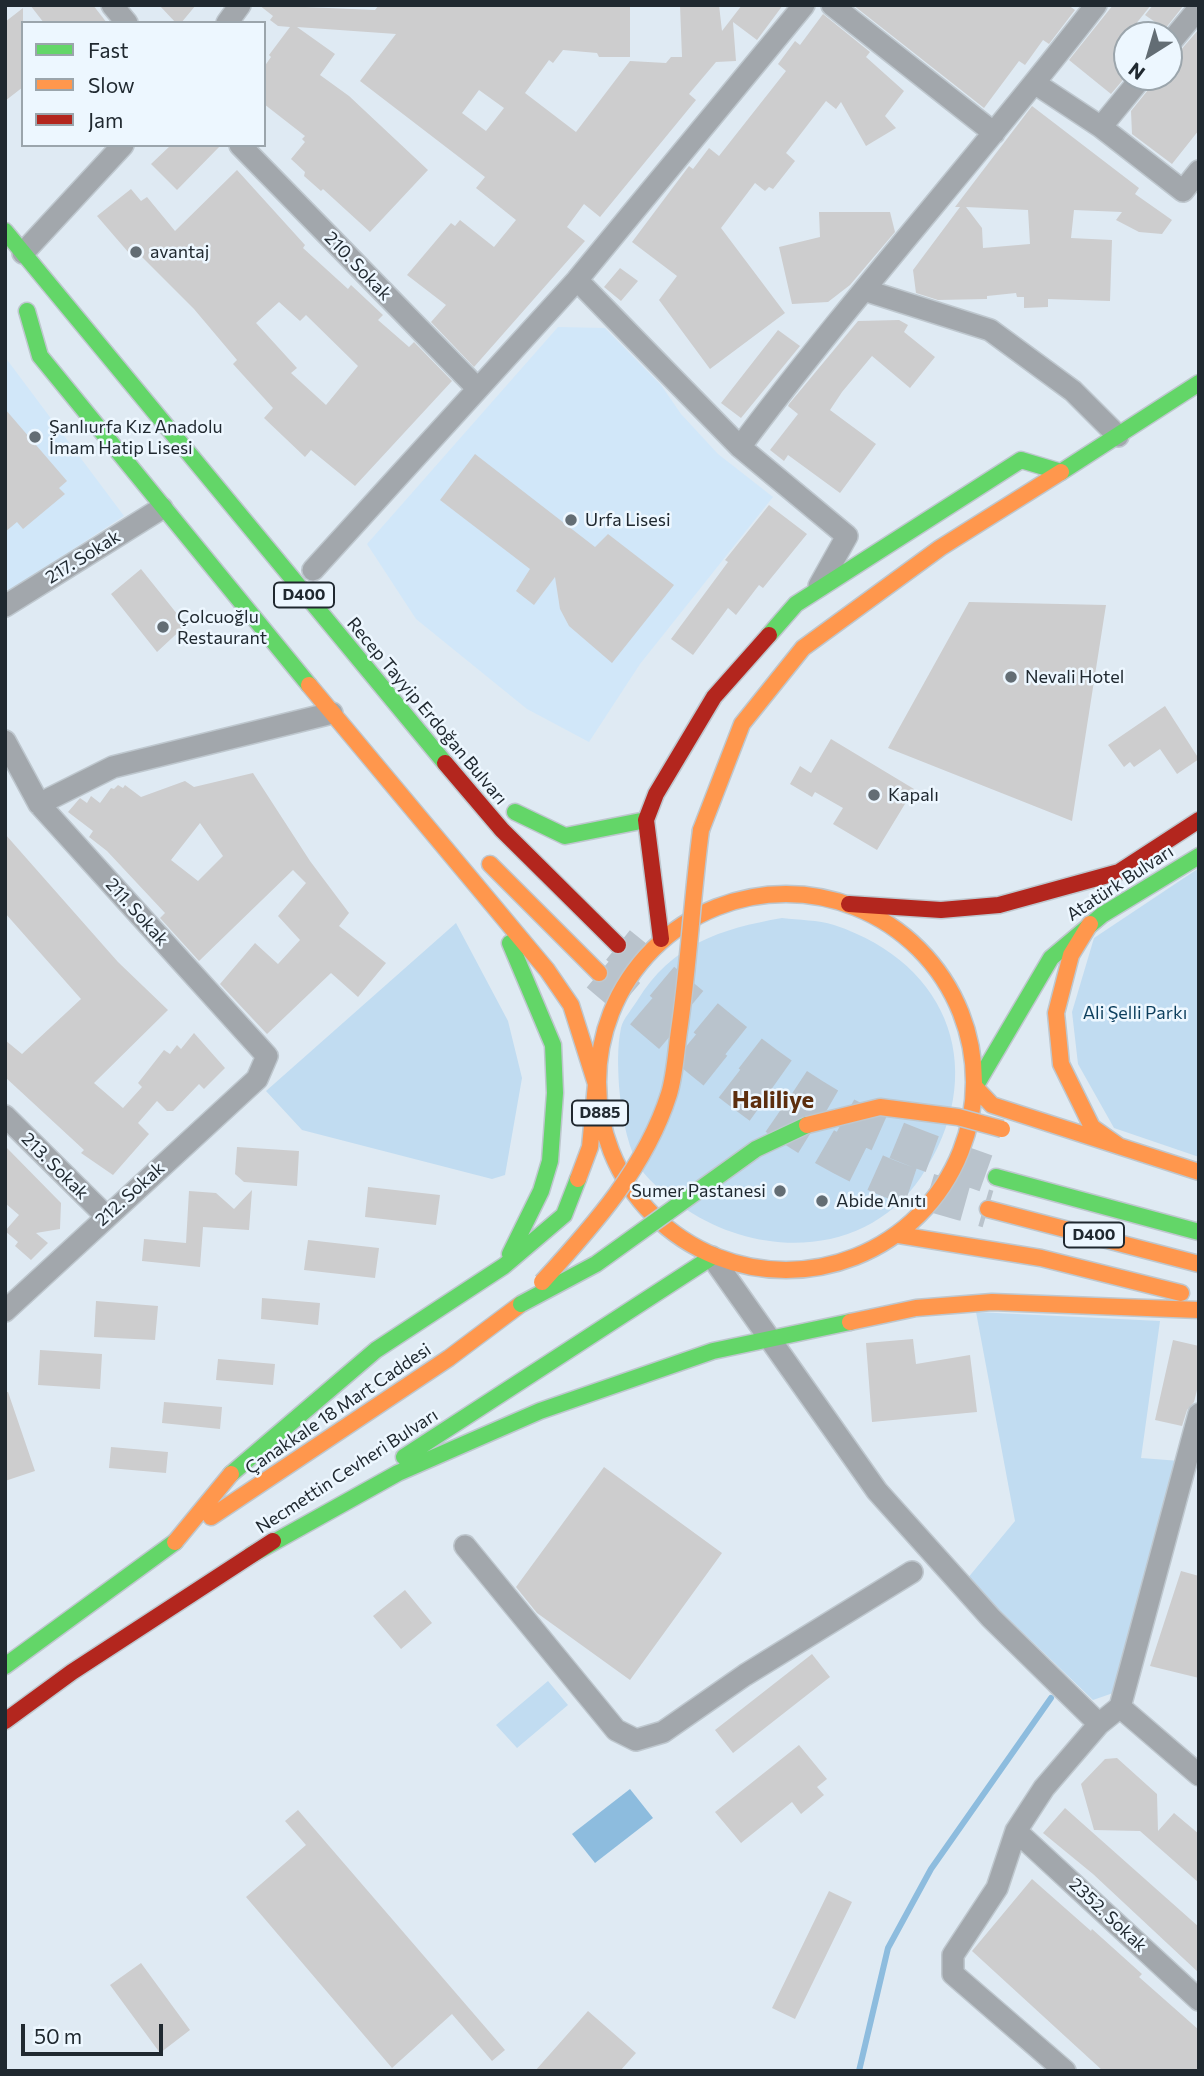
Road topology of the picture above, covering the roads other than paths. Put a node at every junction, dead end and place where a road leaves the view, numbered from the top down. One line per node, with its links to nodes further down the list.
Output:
1 (112, 5): 7 (street)
2 (240, 5): 8 (street)
3 (832, 5): 13 (street)
4 (1096, 5): 10 (street)
5 (1199, 8): 9 (street)
6 (794, 9): 20 (street)
7 (125, 21)
8 (228, 21)
9 (1183, 27)
10 (1036, 83): 12 (street); 13 (street)
11 (1131, 91): 12 (street)
12 (1101, 127): 16 (street)
13 (994, 132): 21 (street)
14 (121, 147): 18 (street)
15 (242, 147): 25 (street, 210. Sokak)
16 (1199, 171)
17 (5, 231): 18 (main road, Recep Tayyip Erdoğan Bulvarı / D400)
18 (23, 253): 19 (main road, Recep Tayyip Erdoğan Bulvarı / D400)
19 (43, 278): 22 (main road); 46 (main road, Recep Tayyip Erdoğan Bulvarı / D400)
20 (578, 280): 25 (street); 27 (street)
21 (864, 290): 26 (street); 27 (street)
22 (88, 305)
23 (53, 343): 29 (main road)
24 (1199, 383): 26 (main road)
25 (476, 387): 30 (street)
26 (1118, 436): 28 (main road)
27 (740, 447): 31 (street)
28 (1061, 472): 31 (main road); 64 (main road, bridge)
29 (162, 508): 32 (street, 217. Sokak); 33 (main road)
30 (313, 570)
31 (817, 590): 36 (main road)
32 (5, 606)
33 (332, 713): 35 (street); 42 (main road)
34 (6, 743): 35 (street, 211. Sokak)
35 (39, 804): 48 (street, 211. Sokak)
36 (646, 820): 38 (main road); 45 (main road)
37 (1199, 820): 41 (main road)
38 (542, 841)
39 (477, 848): 47 (main road)
40 (1199, 856): 43 (main road, Atatürk Bulvarı / D885)
41 (849, 904): 45 (main road, D885); 50 (main road, D885)
42 (496, 909): 49 (main road); 62 (main road)
43 (1090, 924): 50 (main road, Atatürk Bulvarı / D885); 53 (main road)
44 (641, 930): 45 (main road)
45 (661, 939): 49 (main road, D885)
46 (618, 945)
47 (599, 973)
48 (257, 1079): 57 (street, 212. Sokak)
49 (596, 1084): 60 (main road, D885); 62 (main road)
50 (975, 1087): 53 (main road); 59 (main road, D885)
51 (5, 1116): 57 (street, 213. Sokak)
52 (1009, 1132): 64 (main road, bridge)
53 (1119, 1146): 54 (main road)
54 (1199, 1172)
55 (996, 1177): 58 (main road, D400)
56 (988, 1209): 61 (main road, D400)
57 (106, 1216): 66 (street, 212. Sokak)
58 (1199, 1232)
59 (899, 1235): 60 (main road, D885); 63 (main road)
60 (712, 1257): 67 (street); 71 (main road, Necmettin Cevheri Bulvarı)
61 (1199, 1264)
62 (504, 1266): 69 (main road)
63 (1199, 1297)
64 (521, 1304): 69 (main road, Çanakkale 18 Mart Caddesi)
65 (1199, 1310): 67 (main road)
66 (5, 1311)
67 (768, 1337): 71 (main road); 75 (street)
68 (1199, 1414): 74 (street)
69 (175, 1542): 73 (main road)
70 (465, 1546): 72 (street)
71 (251, 1555): 76 (main road, Necmettin Cevheri Bulvarı)
72 (912, 1572)
73 (5, 1666)
74 (1120, 1707): 75 (street); 77 (street)
75 (1099, 1724): 78 (street)
76 (10, 1727)
77 (1199, 1776)
78 (1016, 1831): 79 (street, 2352. Sokak); 80 (street)
79 (1199, 2000)
80 (1065, 2071)

